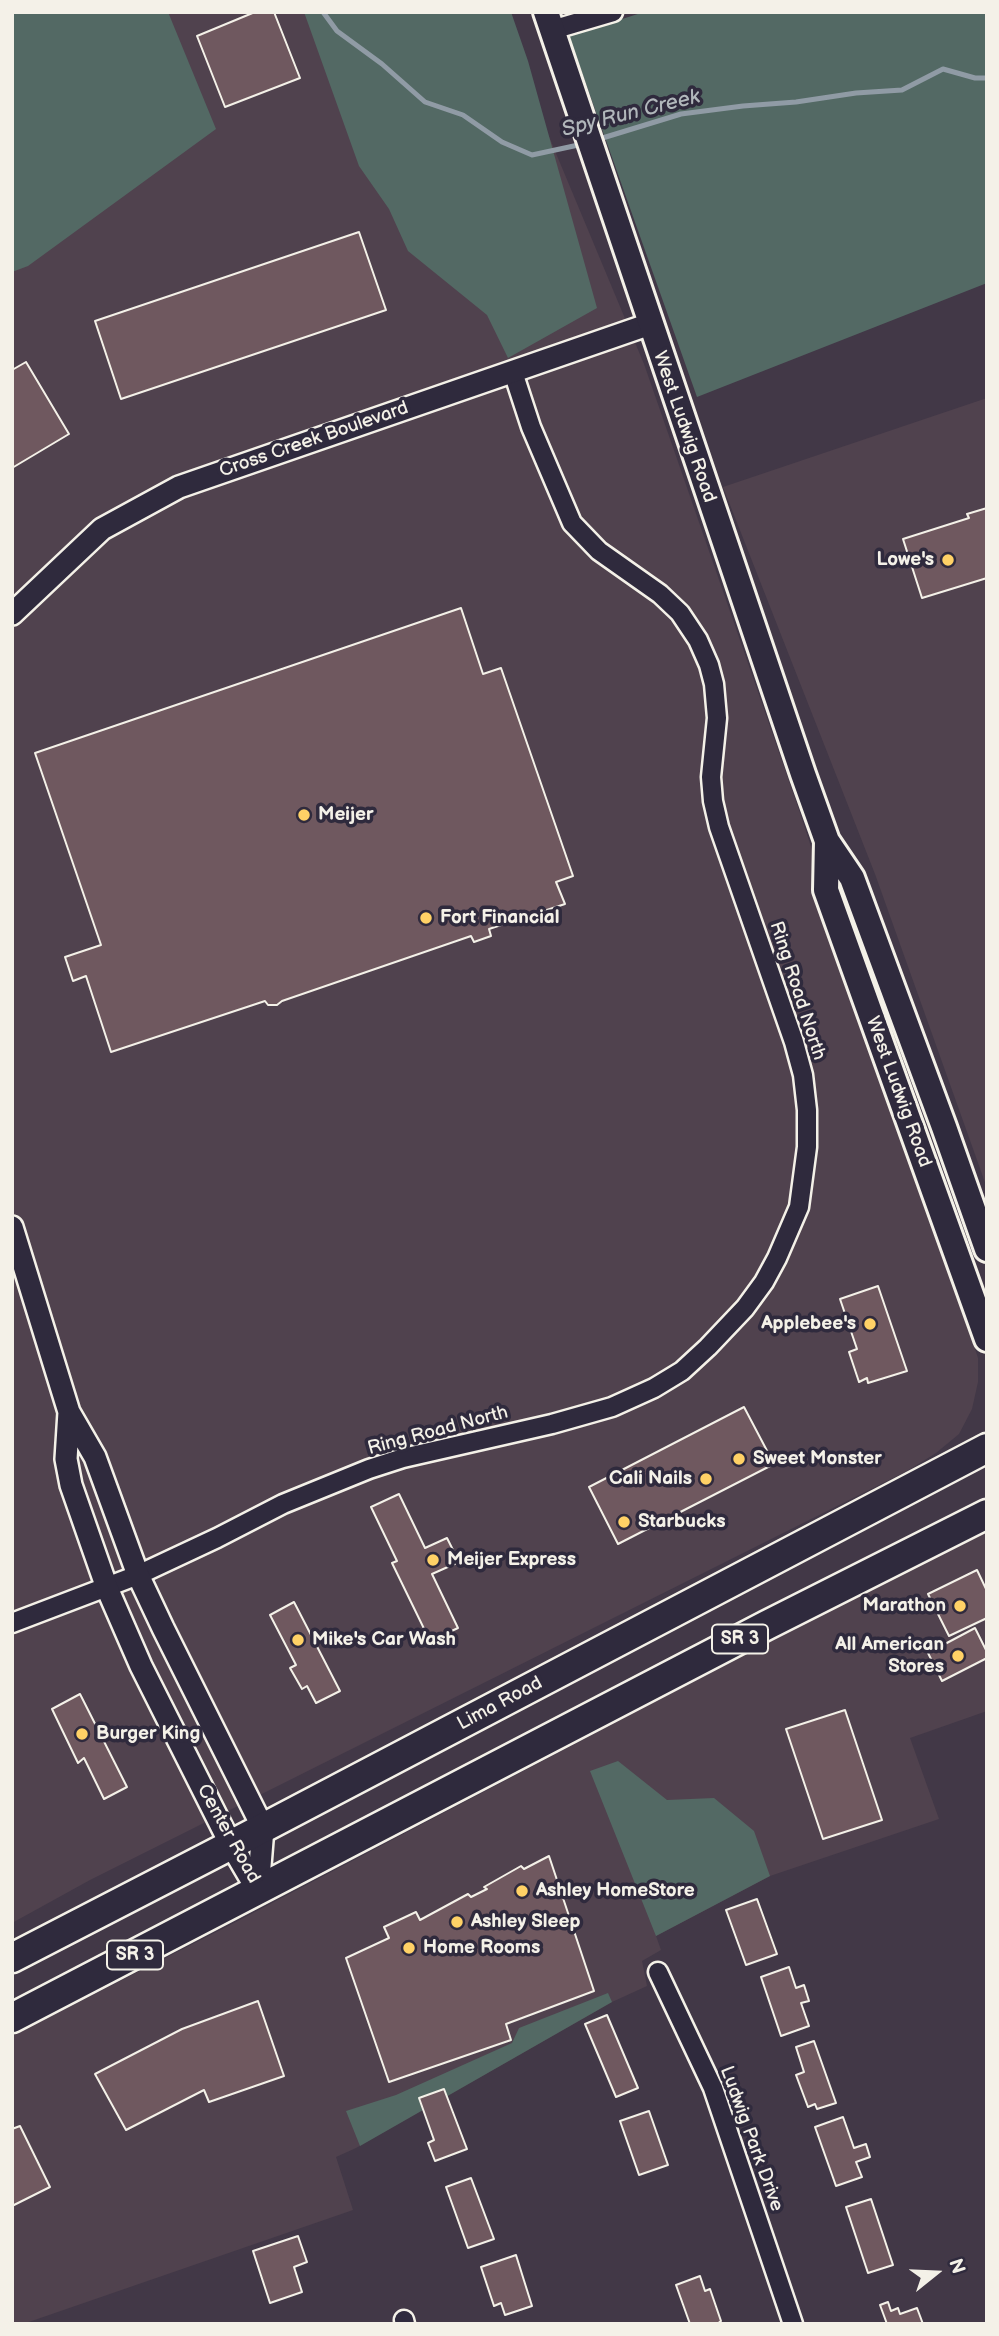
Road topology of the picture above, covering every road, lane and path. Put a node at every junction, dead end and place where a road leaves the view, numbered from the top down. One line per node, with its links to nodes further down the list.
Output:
1 (613, 12): 2 (street)
2 (549, 21): 3 (main road, West Ludwig Road)
3 (650, 324): 4 (street, Cross Creek Boulevard); 6 (main road, West Ludwig Road)
4 (513, 372): 5 (street, Cross Creek Boulevard); 13 (street, Ring Road North)
5 (12, 614)
6 (827, 841): 8 (main road, West Ludwig Road); 9 (main road, West Ludwig Road)
7 (12, 1227): 10 (street, Center Road)
8 (987, 1249)
9 (987, 1339)
10 (69, 1412): 13 (street, Center Road); 14 (street, Center Road)
11 (987, 1448): 16 (highway, Lima Road / SR 3)
12 (987, 1514): 18 (highway, SR 3)
13 (138, 1575): 14 (street, Ring Road North); 16 (street, Center Road)
14 (107, 1588): 15 (street, Ring Road North); 17 (street, Center Road)
15 (12, 1623)
16 (263, 1828): 17 (highway, Lima Road / SR 3); 18 (street, Center Road)
17 (231, 1845): 18 (street, Center Road); 19 (highway, Lima Road / SR 3)
18 (258, 1891): 21 (highway, SR 3)
19 (12, 1958)
20 (658, 1972): 22 (street, Ludwig Park Drive)
21 (12, 2018)
22 (793, 2324)

